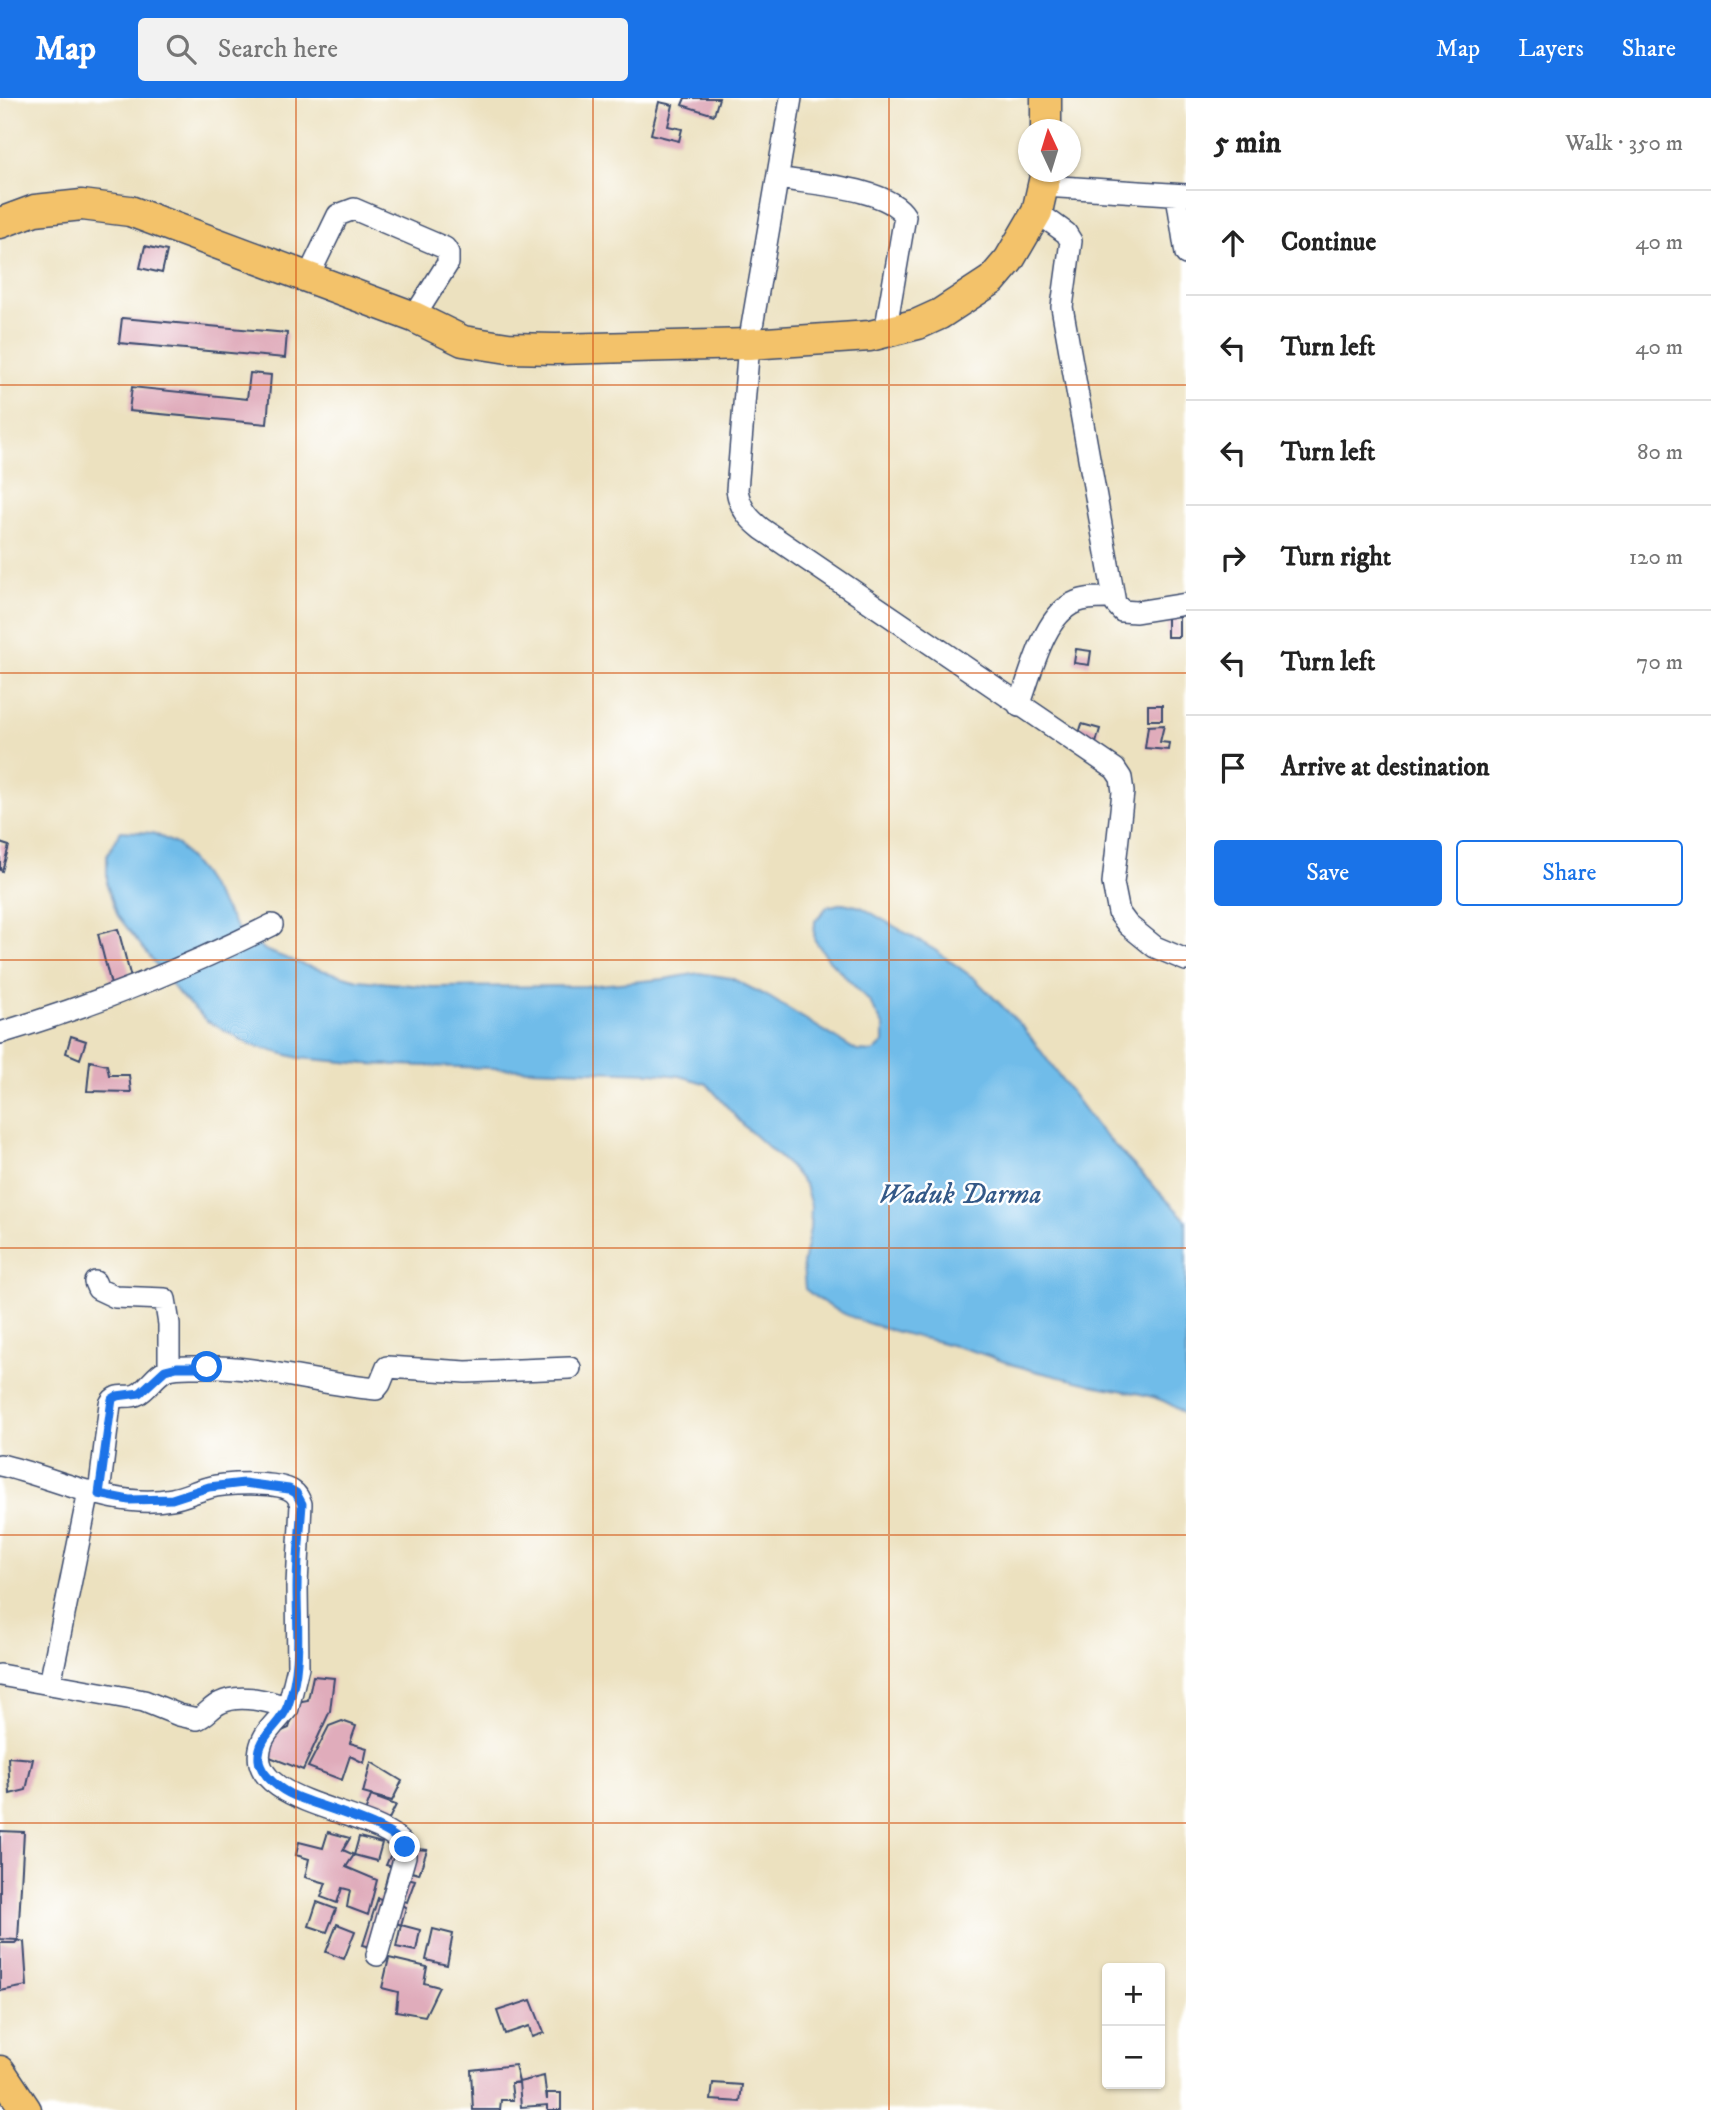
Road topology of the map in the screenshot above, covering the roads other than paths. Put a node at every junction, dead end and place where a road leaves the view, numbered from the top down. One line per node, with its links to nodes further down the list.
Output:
1 (791, 98): 4 (street)
2 (1046, 98): 3 (highway)
3 (1046, 119)
4 (778, 178): 11 (street); 12 (street)
5 (1042, 190): 6 (street); 11 (highway); 13 (street)
6 (1182, 195): 8 (street)
7 (0, 223): 9 (highway)
8 (1186, 254)
9 (308, 277): 10 (highway); 10 (street)
10 (414, 317): 12 (highway)
11 (885, 333): 12 (highway)
12 (749, 344): 15 (street)
13 (1114, 598): 14 (street); 15 (street)
14 (1186, 604)
15 (1019, 706): 17 (street)
16 (263, 929): 18 (street)
17 (1186, 960)
18 (0, 1033)
19 (95, 1282): 21 (street)
20 (570, 1368): 21 (street)
21 (169, 1369): 23 (street)
22 (0, 1465): 23 (street)
23 (94, 1493): 25 (street); 26 (street)
24 (0, 1675): 25 (street)
25 (50, 1685): 26 (street)
26 (288, 1708): 27 (street)
27 (377, 1955)
28 (0, 2071): 29 (highway)
29 (26, 2110)

